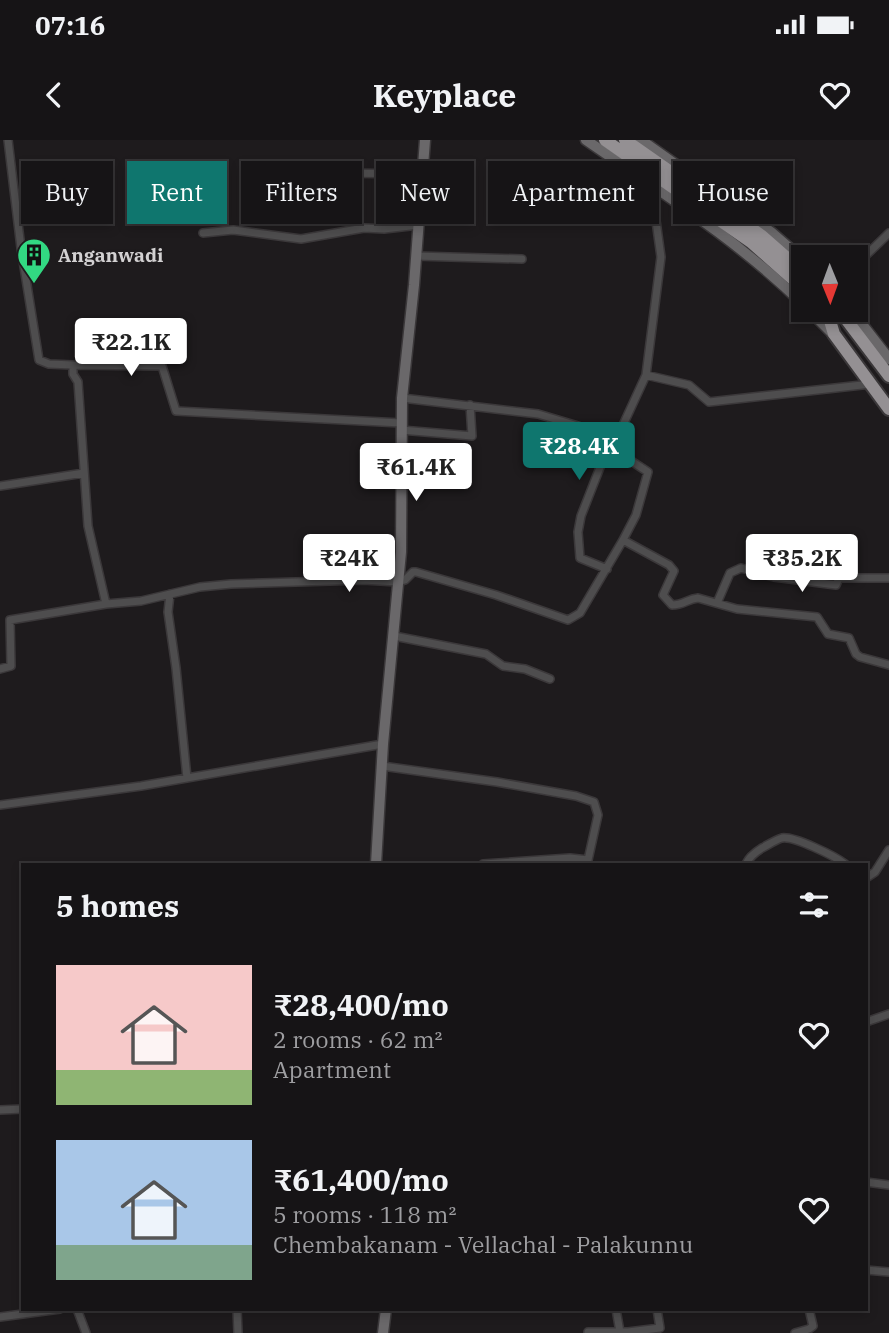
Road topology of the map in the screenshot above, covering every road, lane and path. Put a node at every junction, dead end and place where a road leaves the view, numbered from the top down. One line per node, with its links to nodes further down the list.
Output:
1 (8, 140): 27 (street)
2 (425, 140): 7 (main road)
3 (586, 140): 8 (main road)
4 (605, 140): 19 (highway)
5 (625, 140): 18 (highway)
6 (641, 140): 14 (main road)
7 (424, 161)
8 (616, 161)
9 (659, 190): 20 (main road)
10 (656, 224): 28 (street)
11 (419, 225): 12 (street); 16 (main road)
12 (203, 233)
13 (889, 233): 15 (street)
14 (791, 250)
15 (868, 253)
16 (416, 256): 17 (street); 31 (main road)
17 (522, 259)
18 (791, 261)
19 (791, 277)
20 (791, 292)
21 (822, 322): 25 (main road)
22 (830, 322): 25 (highway)
23 (848, 322): 29 (highway)
24 (860, 322): 26 (main road)
25 (834, 334): 30 (highway)
26 (889, 359)
27 (73, 365): 34 (street); 36 (street)
28 (646, 375): 30 (street); 35 (street)
29 (889, 376)
30 (871, 384): 33 (highway)
31 (402, 398): 32 (street); 34 (main road)
32 (470, 405): 34 (street); 35 (street)
33 (889, 409)
34 (401, 427): 41 (main road)
35 (608, 447): 38 (street); 39 (street)
36 (84, 473): 37 (street); 44 (street)
37 (0, 486)
38 (623, 540): 39 (street); 43 (street)
39 (607, 569): 41 (street)
40 (889, 578): 43 (street)
41 (398, 582): 42 (street); 45 (main road)
42 (170, 594): 44 (street); 51 (street)
43 (717, 603): 46 (street)
44 (106, 604): 47 (street)
45 (394, 636): 48 (street); 49 (main road)
46 (889, 665)
47 (0, 669)
48 (550, 679)
49 (383, 744): 50 (main road); 51 (street)
50 (382, 766): 54 (street); 55 (main road)
51 (187, 778): 52 (street)
52 (0, 805)
53 (889, 850): 59 (street)
54 (588, 862): 56 (street)
55 (376, 863)
56 (498, 863)
57 (747, 863): 58 (street)
58 (844, 863)
59 (868, 876)
60 (889, 1014): 61 (street)
61 (868, 1021)
62 (21, 1109): 63 (street)
63 (0, 1110)
64 (868, 1182): 65 (street)
65 (889, 1185)
66 (868, 1270): 67 (street)
67 (889, 1272)
68 (45, 1311): 75 (street)
69 (78, 1311): 78 (street)
70 (237, 1311): 79 (street)
71 (386, 1311): 80 (main road)
72 (616, 1311): 77 (street)
73 (657, 1311): 77 (street)
74 (809, 1311): 81 (street)
75 (0, 1317)
76 (588, 1332): 77 (street)
77 (620, 1332)
78 (86, 1333)
79 (238, 1333)
80 (383, 1333)
81 (795, 1333)

